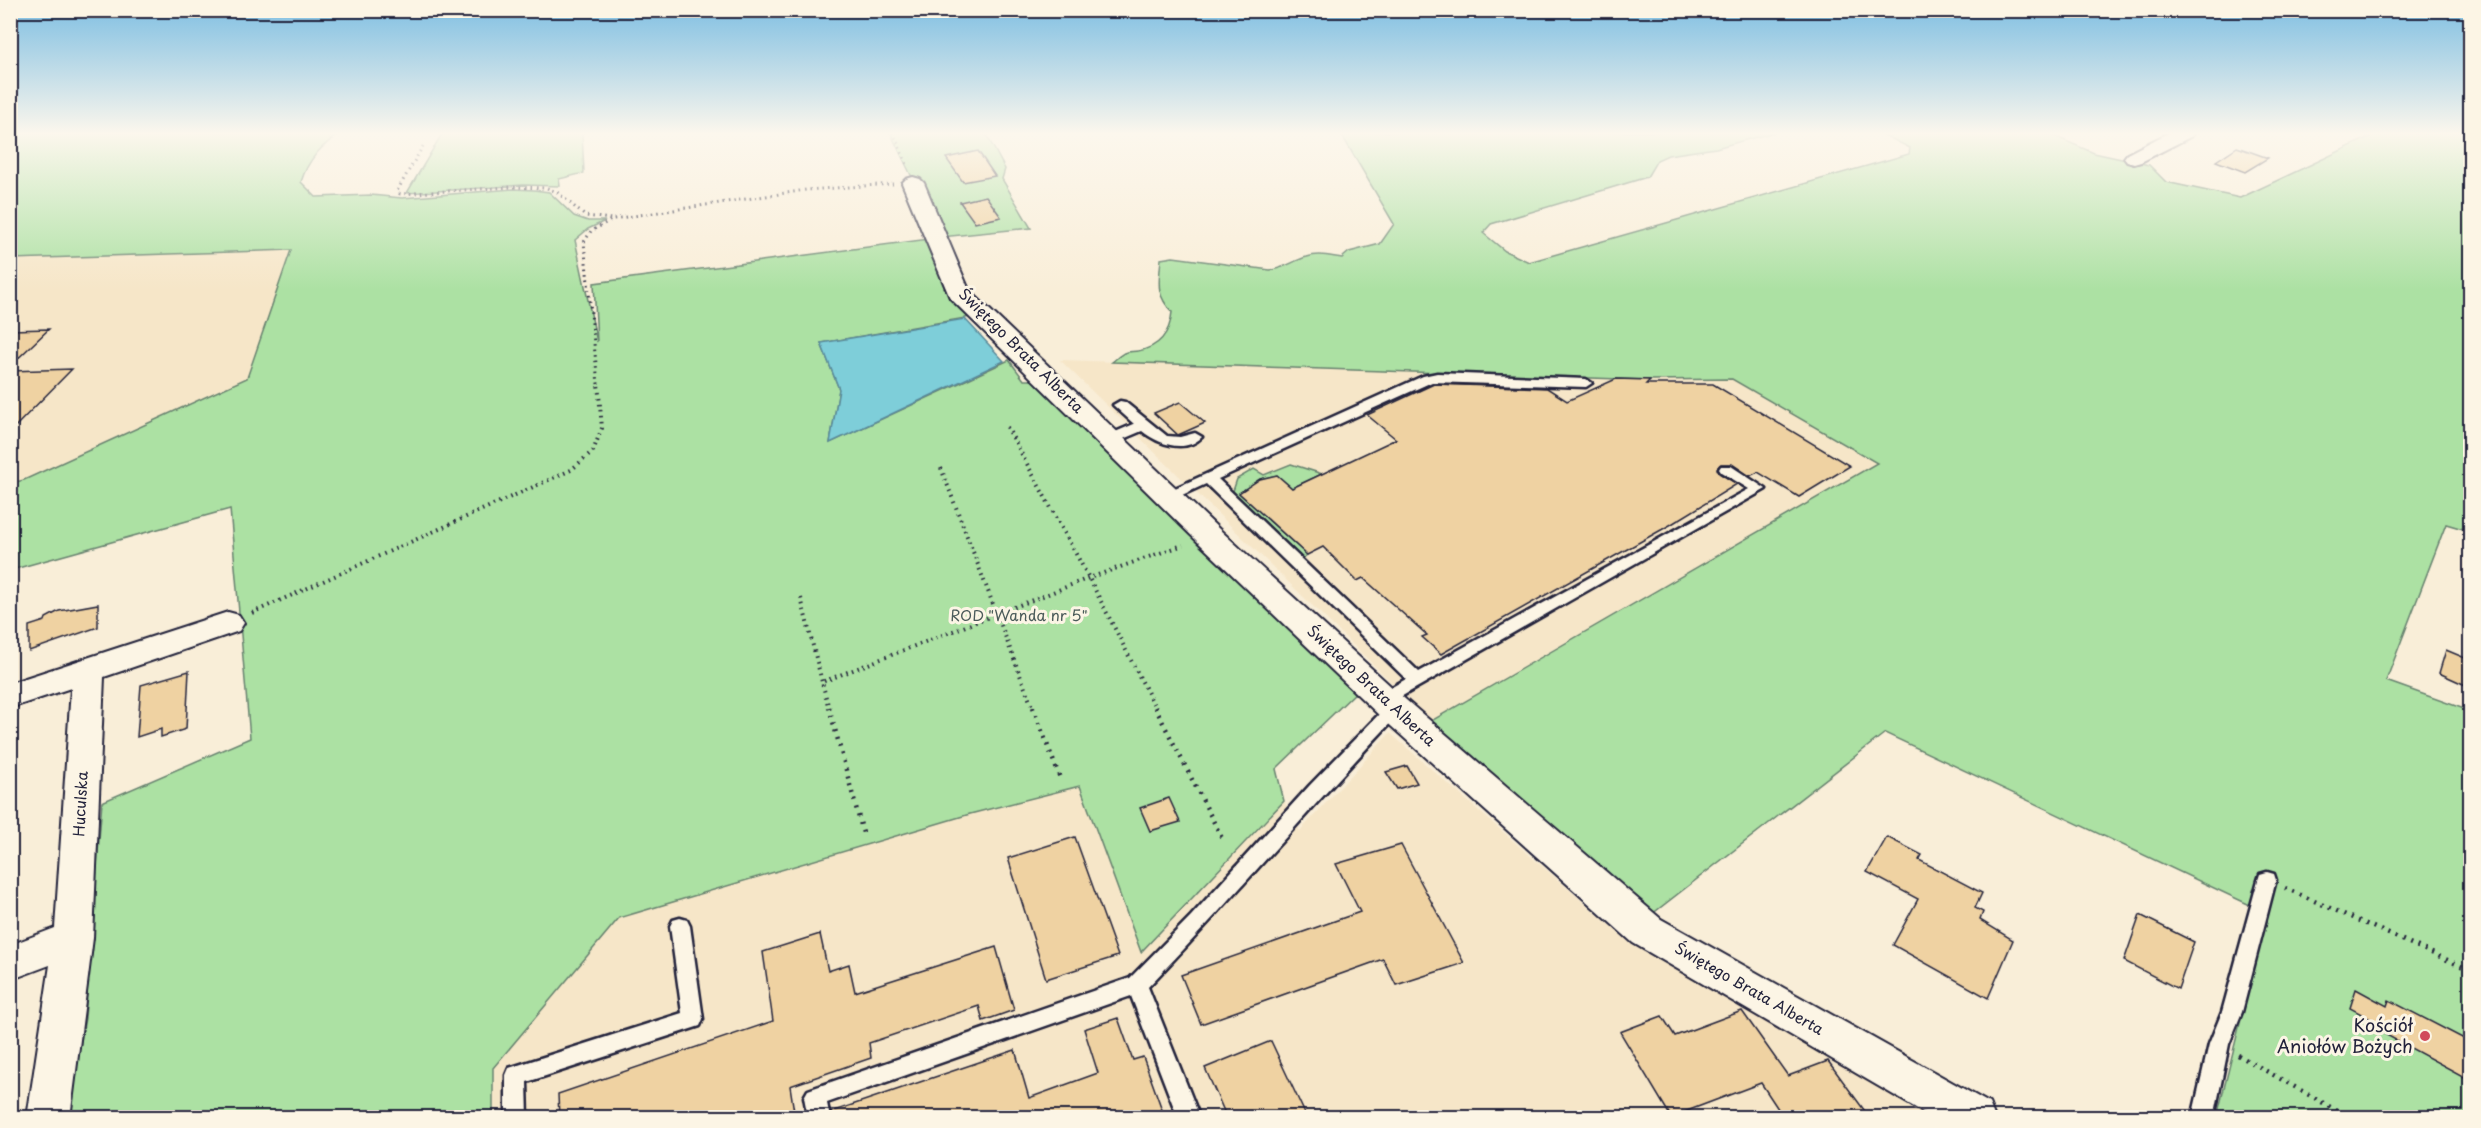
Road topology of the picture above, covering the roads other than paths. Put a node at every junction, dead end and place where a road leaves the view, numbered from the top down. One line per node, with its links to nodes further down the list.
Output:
1 (915, 185): 6 (street, Świętego Brata Alberta)
2 (1586, 383): 8 (lane)
3 (1120, 405): 4 (lane)
4 (1143, 425): 5 (lane); 6 (lane)
5 (1196, 437)
6 (1111, 439): 9 (street, Świętego Brata Alberta)
7 (1726, 469): 12 (lane)
8 (1209, 478): 9 (lane); 12 (lane)
9 (1168, 496): 14 (street, Świętego Brata Alberta)
10 (228, 623): 11 (street)
11 (88, 670): 13 (street); 17 (street, Huculska)
12 (1417, 680): 14 (lane)
13 (10, 696)
14 (1389, 704): 19 (lane); 24 (street, Świętego Brata Alberta)
15 (2267, 880): 25 (lane)
16 (680, 926): 21 (lane)
17 (74, 938): 18 (street); 20 (street, Huculska)
18 (10, 963)
19 (1137, 985): 22 (lane); 23 (lane)
20 (48, 1118)
21 (517, 1118)
22 (819, 1118)
23 (1189, 1118)
24 (1974, 1118)
25 (2203, 1118)

